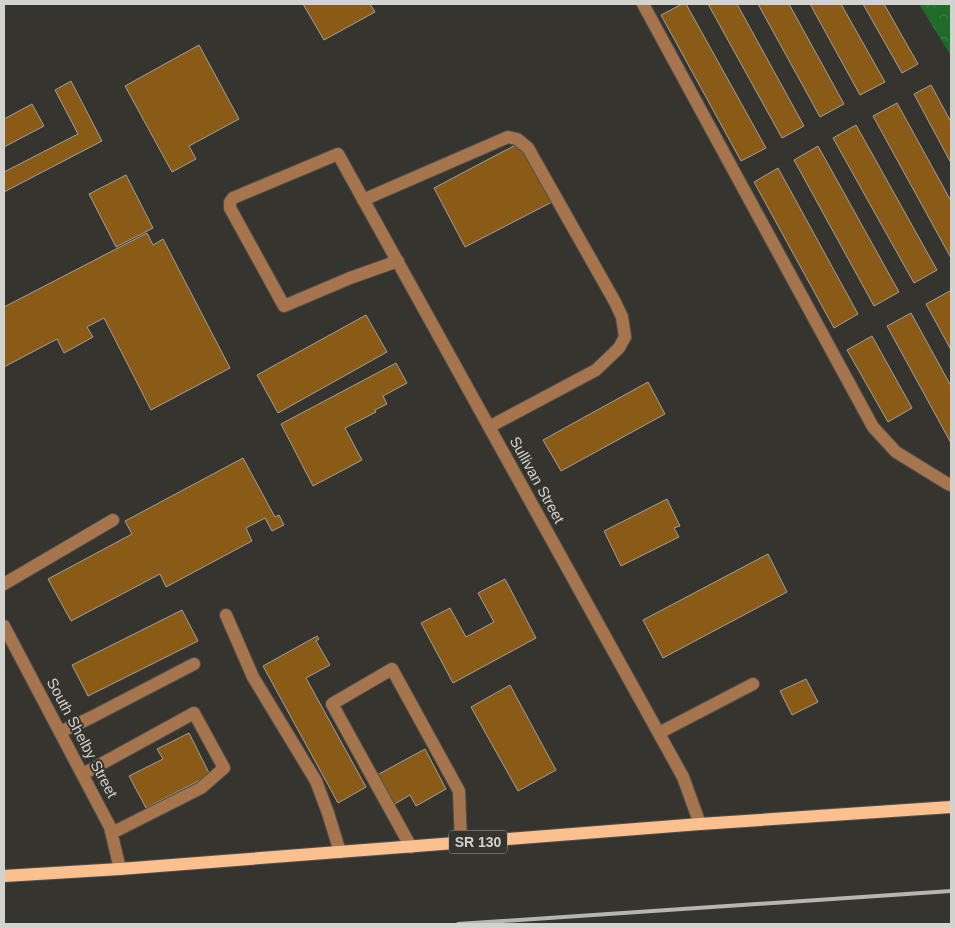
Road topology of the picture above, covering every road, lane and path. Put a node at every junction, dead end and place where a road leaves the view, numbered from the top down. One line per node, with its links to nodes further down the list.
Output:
1 (643, 4): 5 (street)
2 (363, 200): 3 (street, Sullivan Street); 3 (street, Sullivan Street); 4 (street)
3 (398, 262): 4 (street, Sullivan Street)
4 (489, 427): 13 (street, Sullivan Street)
5 (951, 485)
6 (113, 520): 7 (street)
7 (4, 584)
8 (226, 615): 20 (street)
9 (4, 626): 12 (street, South Shelby Street)
10 (194, 664): 12 (street)
11 (754, 684): 13 (street)
12 (60, 732): 14 (street, South Shelby Street)
13 (659, 734): 16 (street, Sullivan Street)
14 (83, 774): 17 (street, South Shelby Street); 17 (street)
15 (951, 807): 16 (main road, SR 130)
16 (700, 824): 18 (main road, SR 130)
17 (112, 833): 21 (street, South Shelby Street)
18 (461, 843): 19 (main road, SR 130); 19 (street)
19 (411, 847): 20 (main road, SR 130)
20 (340, 852): 21 (main road, SR 130)
21 (120, 869): 22 (main road, SR 130)
22 (4, 876)

